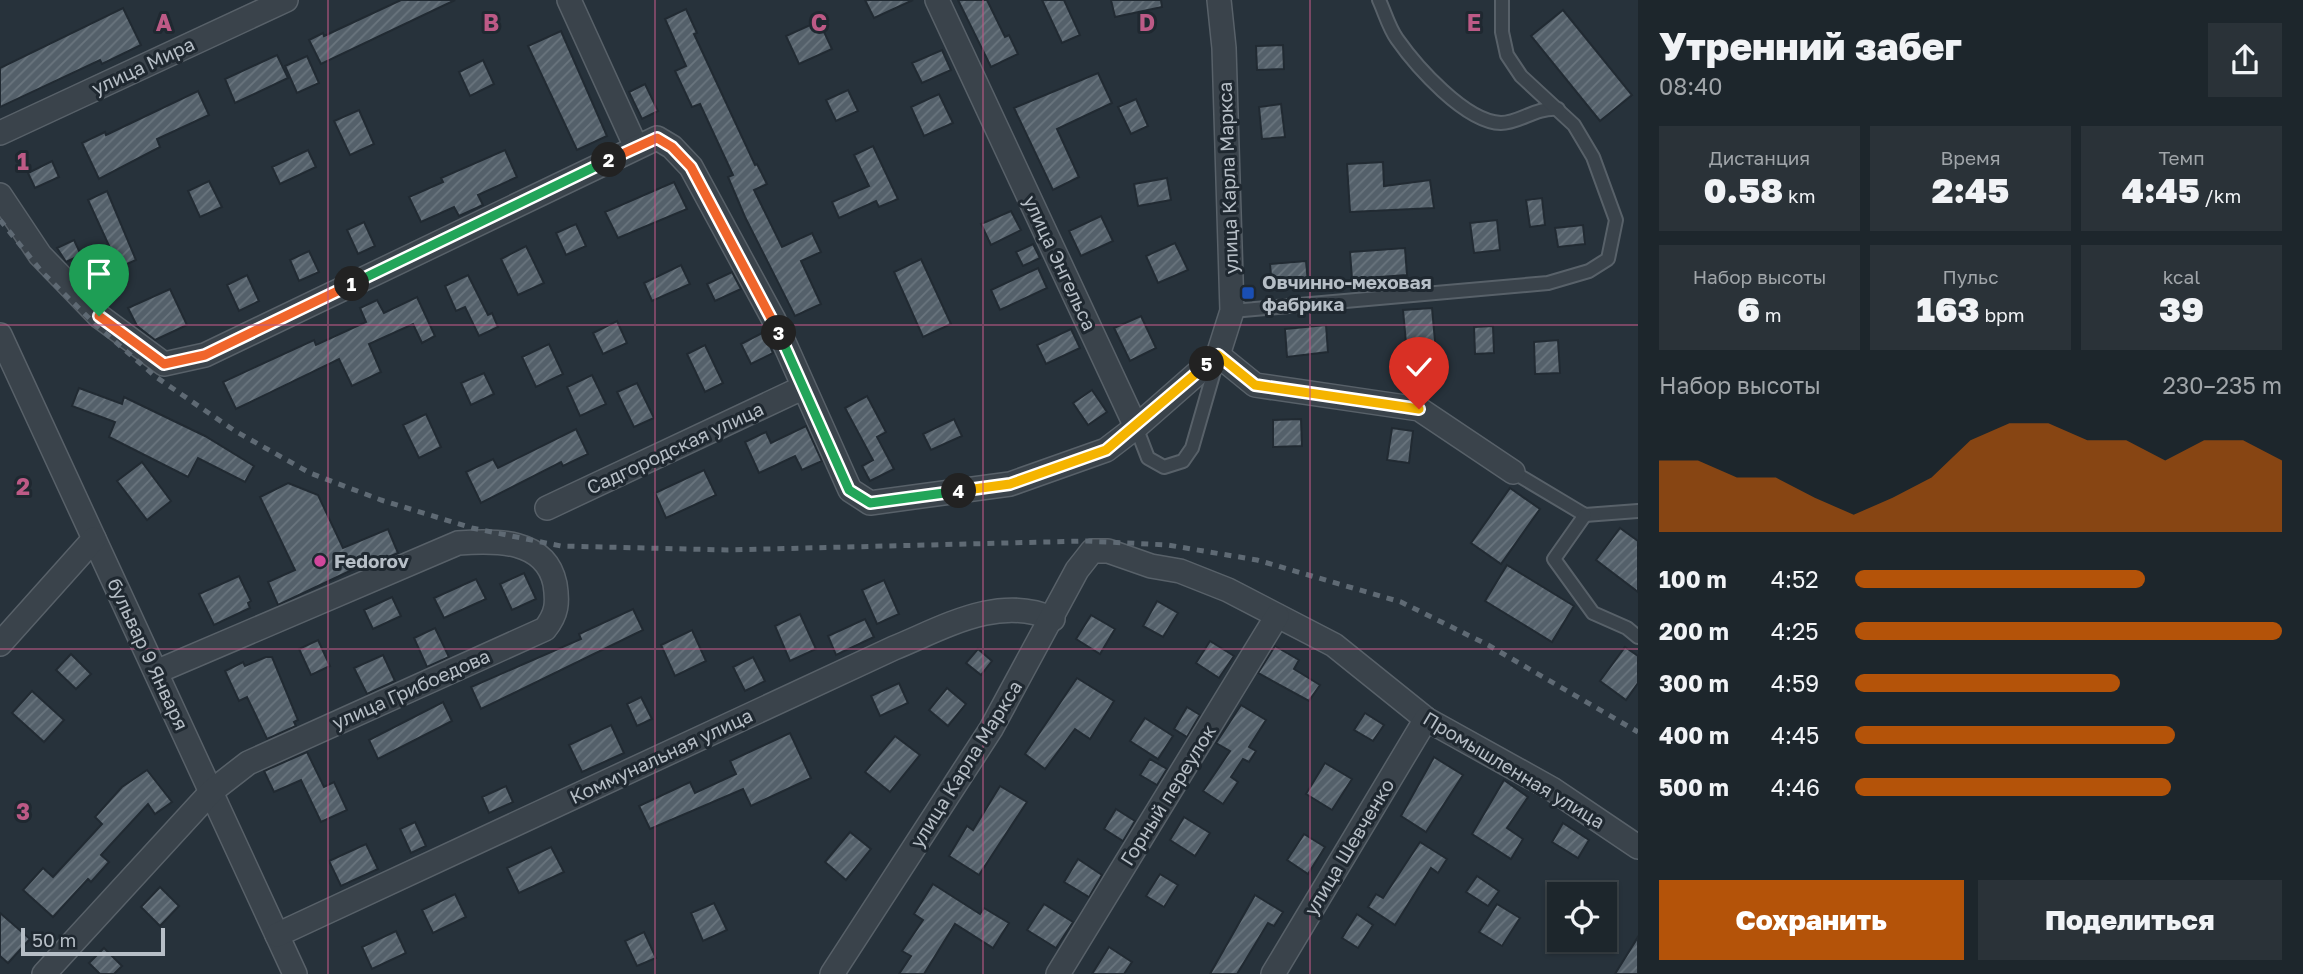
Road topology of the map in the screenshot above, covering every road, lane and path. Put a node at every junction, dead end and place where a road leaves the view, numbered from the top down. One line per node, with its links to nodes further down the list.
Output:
1 (286, 0): 7 (street, улица Мира)
2 (569, 0): 10 (street)
3 (937, 0): 16 (street, улица Энгельса)
4 (1219, 0): 12 (street, улица Карла Маркса)
5 (1379, 0): 8 (lane)
6 (1502, 0): 8 (lane)
7 (247, 8): 9 (street, улица Мира)
8 (1558, 109): 12 (lane)
9 (0, 133)
10 (646, 143): 11 (street); 15 (street)
11 (0, 195)
12 (1232, 311): 14 (street, улица Карла Маркса)
13 (0, 335): 21 (street, бульвар 9 Января)
14 (1218, 355): 16 (street); 16 (lane); 17 (street)
15 (802, 388): 16 (street); 18 (street, Садгородская улица)
16 (1136, 427)
17 (1513, 472): 20 (lane)
18 (547, 508)
19 (1638, 511): 20 (lane)
20 (1585, 515): 25 (lane)
21 (94, 539): 26 (street); 27 (street, бульвар 9 Января)
22 (1092, 551): 23 (street, Промышленная улица); 24 (street, улица Карла Маркса)
23 (1277, 617): 28 (street, Промышленная улица); 35 (street, Горный переулок)
24 (1053, 619): 31 (street, Коммунальная улица); 34 (street, улица Карла Маркса)
25 (1638, 636)
26 (0, 644)
27 (156, 672): 29 (street, бульвар 9 Января); 29 (street, улица Грибоедова)
28 (1426, 719): 30 (street, Промышленная улица); 36 (street, улица Шевченко)
29 (212, 791): 31 (street, бульвар 9 Января); 32 (street)
30 (1638, 847)
31 (277, 935): 33 (street, бульвар 9 Января)
32 (44, 974)
33 (295, 974)
34 (832, 974)
35 (1058, 974)
36 (1273, 974)

